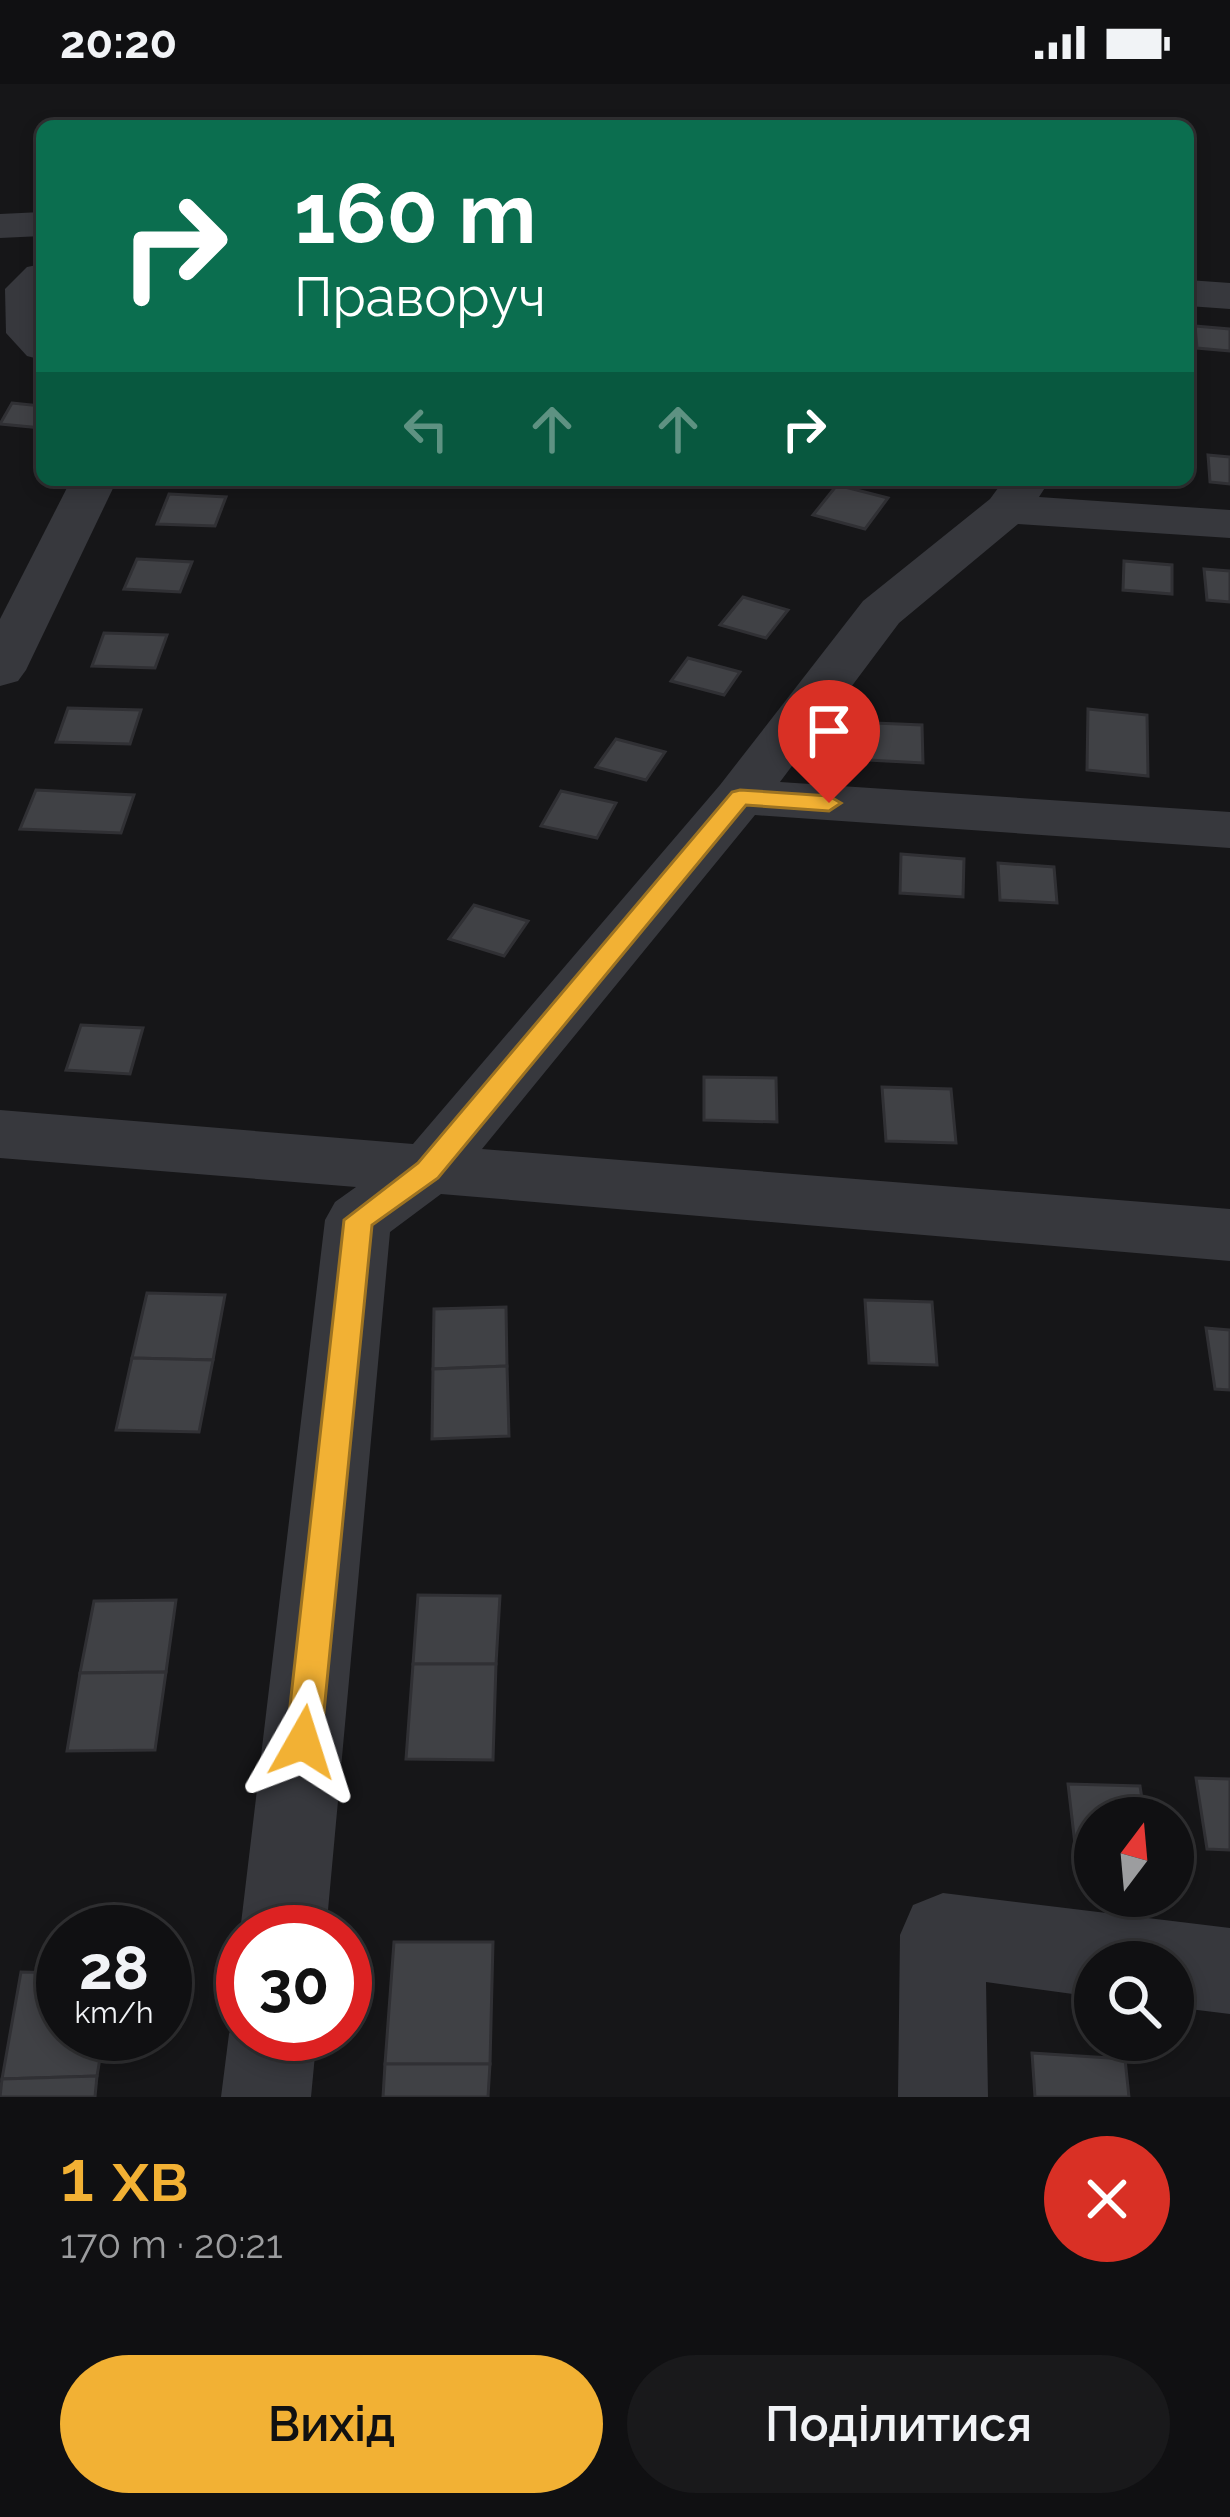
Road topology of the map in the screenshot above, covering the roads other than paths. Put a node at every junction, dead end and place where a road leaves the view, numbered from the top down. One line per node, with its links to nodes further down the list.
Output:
1 (36, 224): 2 (street)
2 (0, 226)
3 (36, 281): 6 (street)
4 (1194, 293): 5 (street)
5 (1230, 296)
6 (36, 341)
7 (91, 486): 10 (street)
8 (1017, 495): 9 (street); 11 (street)
9 (1230, 524)
10 (0, 670)
11 (740, 797): 12 (street); 14 (street)
12 (1230, 830)
13 (0, 1134): 14 (street)
14 (428, 1171): 15 (street); 16 (street)
15 (1230, 1235)
16 (287, 1905)
17 (1074, 1952): 22 (street)
18 (1194, 1967): 19 (street)
19 (1230, 1972)
20 (270, 2061): 21 (street)
21 (266, 2097)
22 (943, 2097)

